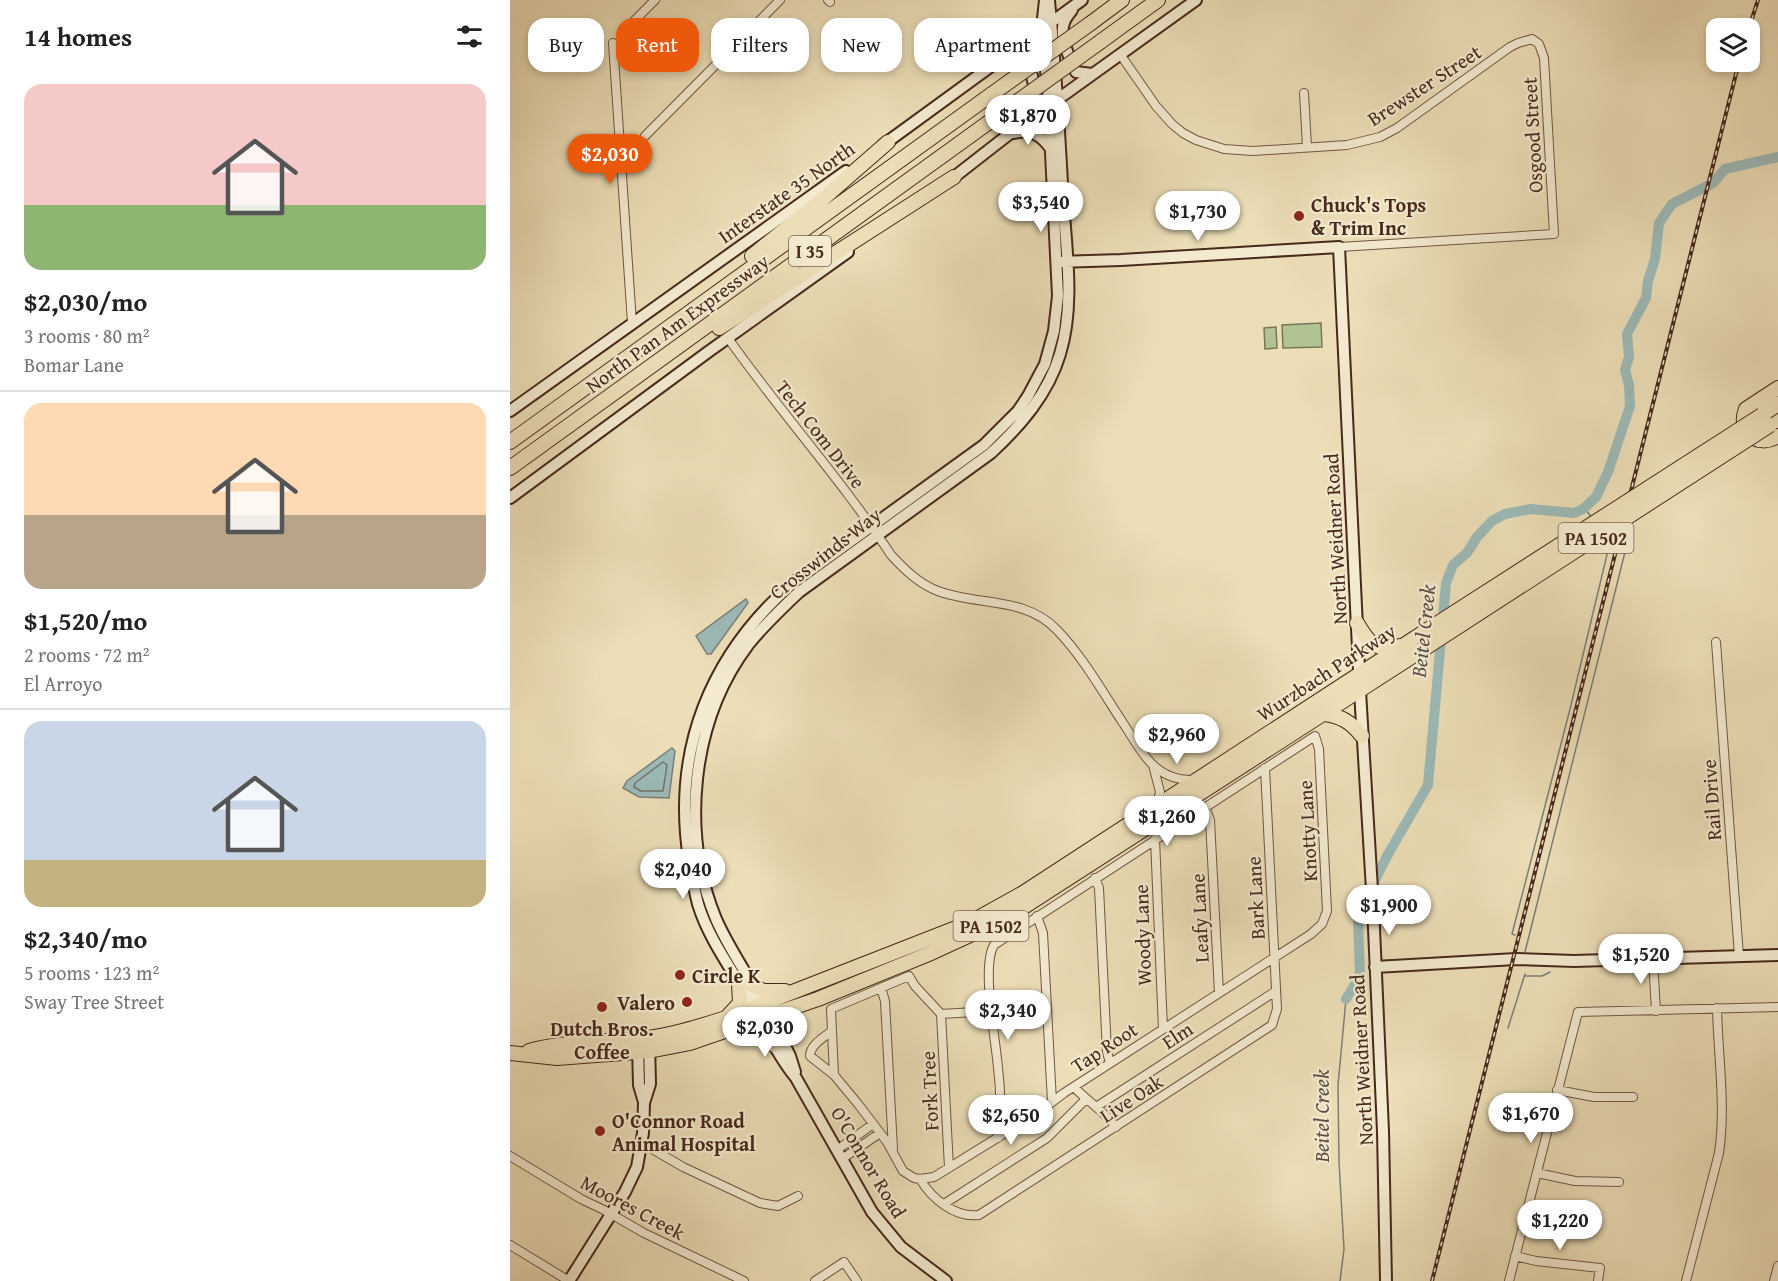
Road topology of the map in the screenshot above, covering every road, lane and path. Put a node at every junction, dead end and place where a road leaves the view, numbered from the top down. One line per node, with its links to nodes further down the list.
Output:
1 (655, 0): 8 (street)
2 (780, 0): 21 (street)
3 (1048, 0): 7 (main road); 9 (main road)
4 (1122, 0): 31 (highway, North Pan Am Expressway / I 35, bridge)
5 (1158, 0): 33 (highway, North Pan Am Expressway / I 35, bridge)
6 (1196, 0): 13 (main road)
7 (1079, 2): 10 (main road, Interstate 35 North); 17 (main road)
8 (637, 18)
9 (1047, 18)
10 (1052, 21)
11 (1532, 39): 24 (street, Brewster Street); 27 (street, Osgood Street)
12 (613, 44): 29 (street)
13 (1120, 54): 17 (main road); 24 (street, Brewster Street)
14 (982, 72): 23 (main road, Interstate 35 North)
15 (1031, 72): 20 (main road)
16 (1051, 72): 19 (main road)
17 (1093, 74): 19 (main road)
18 (1304, 93): 24 (street)
19 (1053, 102): 20 (main road); 25 (main road); 28 (main road)
20 (1024, 123): 22 (main road)
21 (645, 135)
22 (1008, 135): 25 (main road); 26 (main road)
23 (888, 142): 29 (main road, Interstate 35 North); 31 (highway)
24 (1307, 147)
25 (1051, 149): 28 (main road)
26 (954, 177): 30 (main road); 33 (highway)
27 (1339, 247): 28 (main road); 44 (main road, North Weidner Road)
28 (1062, 262): 43 (main road, Crosswinds Way)
29 (632, 324): 36 (main road, Interstate 35 North)
30 (728, 338): 42 (main road); 43 (street, Tech Com Drive)
31 (605, 373): 38 (highway); 39 (highway, North Pan Am Expressway / I 35)
32 (1778, 388): 37 (highway)
33 (618, 390): 35 (highway, North Pan Am Expressway / I 35)
34 (1778, 404): 37 (highway, Wurzbach Parkway / PA 1502)
35 (593, 408): 40 (highway, North Pan Am Expressway / I 35); 41 (highway)
36 (510, 411)
37 (1772, 424): 46 (highway, Wurzbach Parkway / PA 1502, bridge); 48 (highway, Wurzbach Parkway / PA 1502, bridge)
38 (510, 432)
39 (510, 442)
40 (510, 468)
41 (510, 478)
42 (510, 498)
43 (874, 531): 51 (street, Tech Com Drive); 65 (main road, Crosswinds Way)
44 (1357, 622): 46 (highway); 47 (main road, North Weidner Road)
45 (1716, 642): 61 (street, Rail Drive)
46 (1402, 646): 47 (highway, Wurzbach Parkway / PA 1502)
47 (1359, 675): 48 (main road, North Weidner Road); 53 (highway, Wurzbach Parkway / PA 1502)
48 (1360, 691): 49 (highway, Wurzbach Parkway / PA 1502); 50 (main road, North Weidner Road)
49 (1324, 714): 50 (highway); 71 (highway, Wurzbach Parkway / PA 1502)
50 (1362, 736): 64 (main road, North Weidner Road)
51 (1153, 765): 53 (street, Tech Com Drive); 54 (street, Tech Com Drive)
52 (1265, 768): 55 (street); 59 (street, Knotty Lane); 62 (street, Bark Lane)
53 (1197, 779): 54 (highway, Wurzbach Parkway / PA 1502)
54 (1157, 805): 67 (highway, Wurzbach Parkway / PA 1502)
55 (1205, 807): 56 (street); 69 (street, Leafy Lane)
56 (1155, 839): 57 (street); 80 (street, Woody Lane)
57 (1095, 878): 58 (street); 85 (street)
58 (1037, 916): 74 (street); 91 (street)
59 (1322, 924): 62 (street, Tap Root)
60 (1778, 955): 61 (main road)
61 (1740, 956): 63 (main road)
62 (1275, 957): 68 (street, Bark Lane); 69 (street, Tap Root)
63 (1653, 959): 64 (main road); 75 (street)
64 (1375, 967): 116 (main road, North Weidner Road)
65 (745, 984): 67 (highway); 70 (main road, Crosswinds Way); 78 (highway)
66 (881, 987): 76 (street); 81 (street); 99 (street)
67 (793, 991): 70 (highway, Wurzbach Parkway / PA 1502)
68 (1276, 991): 79 (street, Bark Lane); 92 (street, Elm)
69 (1219, 993): 80 (street, Tap Root)
70 (758, 1005): 77 (main road, O'Connor Road); 78 (highway)
71 (796, 1007): 77 (highway, Wurzbach Parkway / PA 1502); 82 (highway)
72 (1778, 1007): 73 (street)
73 (1717, 1008): 75 (street); 119 (street)
74 (992, 1011): 76 (street); 96 (street)
75 (1656, 1011): 88 (street)
76 (941, 1014): 101 (street, Fork Tree)
77 (765, 1018): 78 (highway); 82 (main road, O'Connor Road)
78 (728, 1025): 82 (highway); 83 (highway)
79 (1272, 1025): 94 (street, Live Oak)
80 (1163, 1029): 85 (street, Tap Root)
81 (832, 1031): 86 (street); 86 (street)
82 (778, 1043): 98 (main road, O'Connor Road)
83 (644, 1045): 84 (highway); 97 (main road)
84 (516, 1053)
85 (1110, 1063): 87 (street, Tap Root)
86 (834, 1075): 93 (street)
87 (1074, 1087): 90 (street); 91 (street, Tap Root)
88 (1557, 1090): 89 (street); 102 (street)
89 (1633, 1097)
90 (1086, 1099): 92 (street); 106 (street)
91 (1052, 1102): 96 (street, Tap Root)
92 (1096, 1107): 94 (street)
93 (873, 1124): 95 (street); 98 (street)
94 (1116, 1127): 106 (street, Live Oak)
95 (880, 1132): 98 (street); 99 (street)
96 (998, 1138): 101 (street, Tap Root)
97 (642, 1143): 105 (street); 107 (main road)
98 (839, 1154): 115 (main road, O'Connor Road)
99 (894, 1154): 103 (street)
100 (510, 1156): 107 (street, Moores Creek)
101 (949, 1167): 103 (street, Tap Root)
102 (1537, 1173): 104 (street); 109 (street)
103 (920, 1179): 106 (street)
104 (1619, 1182)
105 (798, 1196)
106 (944, 1204)
107 (611, 1215): 111 (main road); 112 (street, Moores Creek)
108 (510, 1245): 111 (street)
109 (1515, 1256): 117 (street); 118 (street)
110 (1778, 1266): 120 (street)
111 (569, 1281)
112 (744, 1281)
113 (815, 1281): 114 (street)
114 (856, 1281)
115 (946, 1281)
116 (1386, 1281)
117 (1509, 1281)
118 (1598, 1281)
119 (1686, 1281)
120 (1774, 1281)

